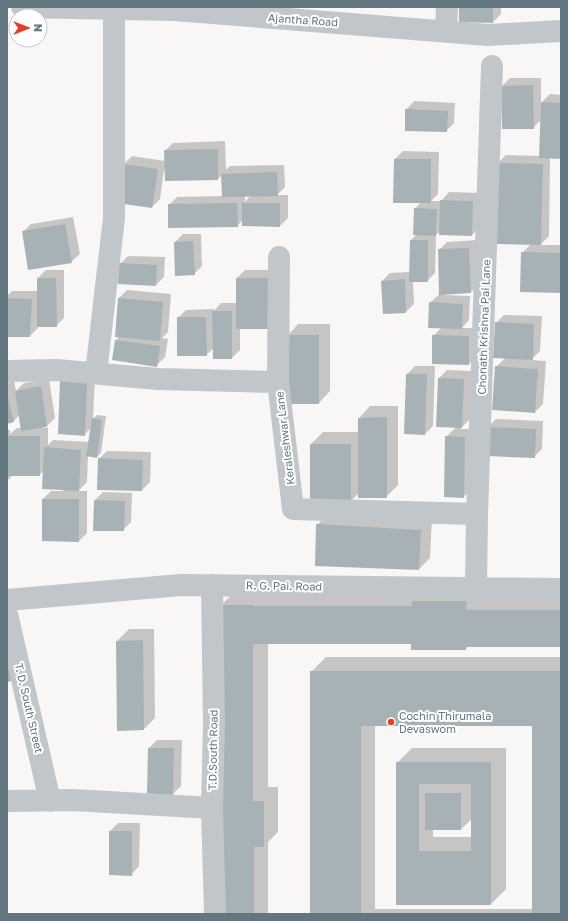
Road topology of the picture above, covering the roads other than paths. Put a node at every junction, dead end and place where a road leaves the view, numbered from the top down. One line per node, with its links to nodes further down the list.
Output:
1 (22, 7): 3 (street, Ajantha Road)
2 (447, 7): 5 (street)
3 (114, 9): 4 (street, Ajantha Road); 10 (street)
4 (174, 9): 5 (street, Ajantha Road)
5 (446, 31): 6 (street, Ajantha Road)
6 (561, 31)
7 (492, 66): 12 (street, Chonath Krishna Pai Lane)
8 (279, 258): 11 (street)
9 (7, 371): 10 (street, Keraleshwar Lane)
10 (96, 373): 11 (street, Keraleshwar Lane)
11 (278, 382): 12 (street, Keraleshwar Lane)
12 (477, 514): 14 (street, Chonath Krishna Pai Lane)
13 (212, 585): 14 (street, R. G. Pai. Road); 16 (street, R. G. Pai. Road); 20 (street, T.D.South Road)
14 (476, 588): 15 (street, R. G. Pai. Road)
15 (561, 589)
16 (7, 600)
17 (7, 614): 19 (street, T. D. South Street)
18 (7, 801): 19 (street)
19 (50, 801): 20 (street)
20 (212, 808): 21 (street, T.D.South Road)
21 (215, 914)

